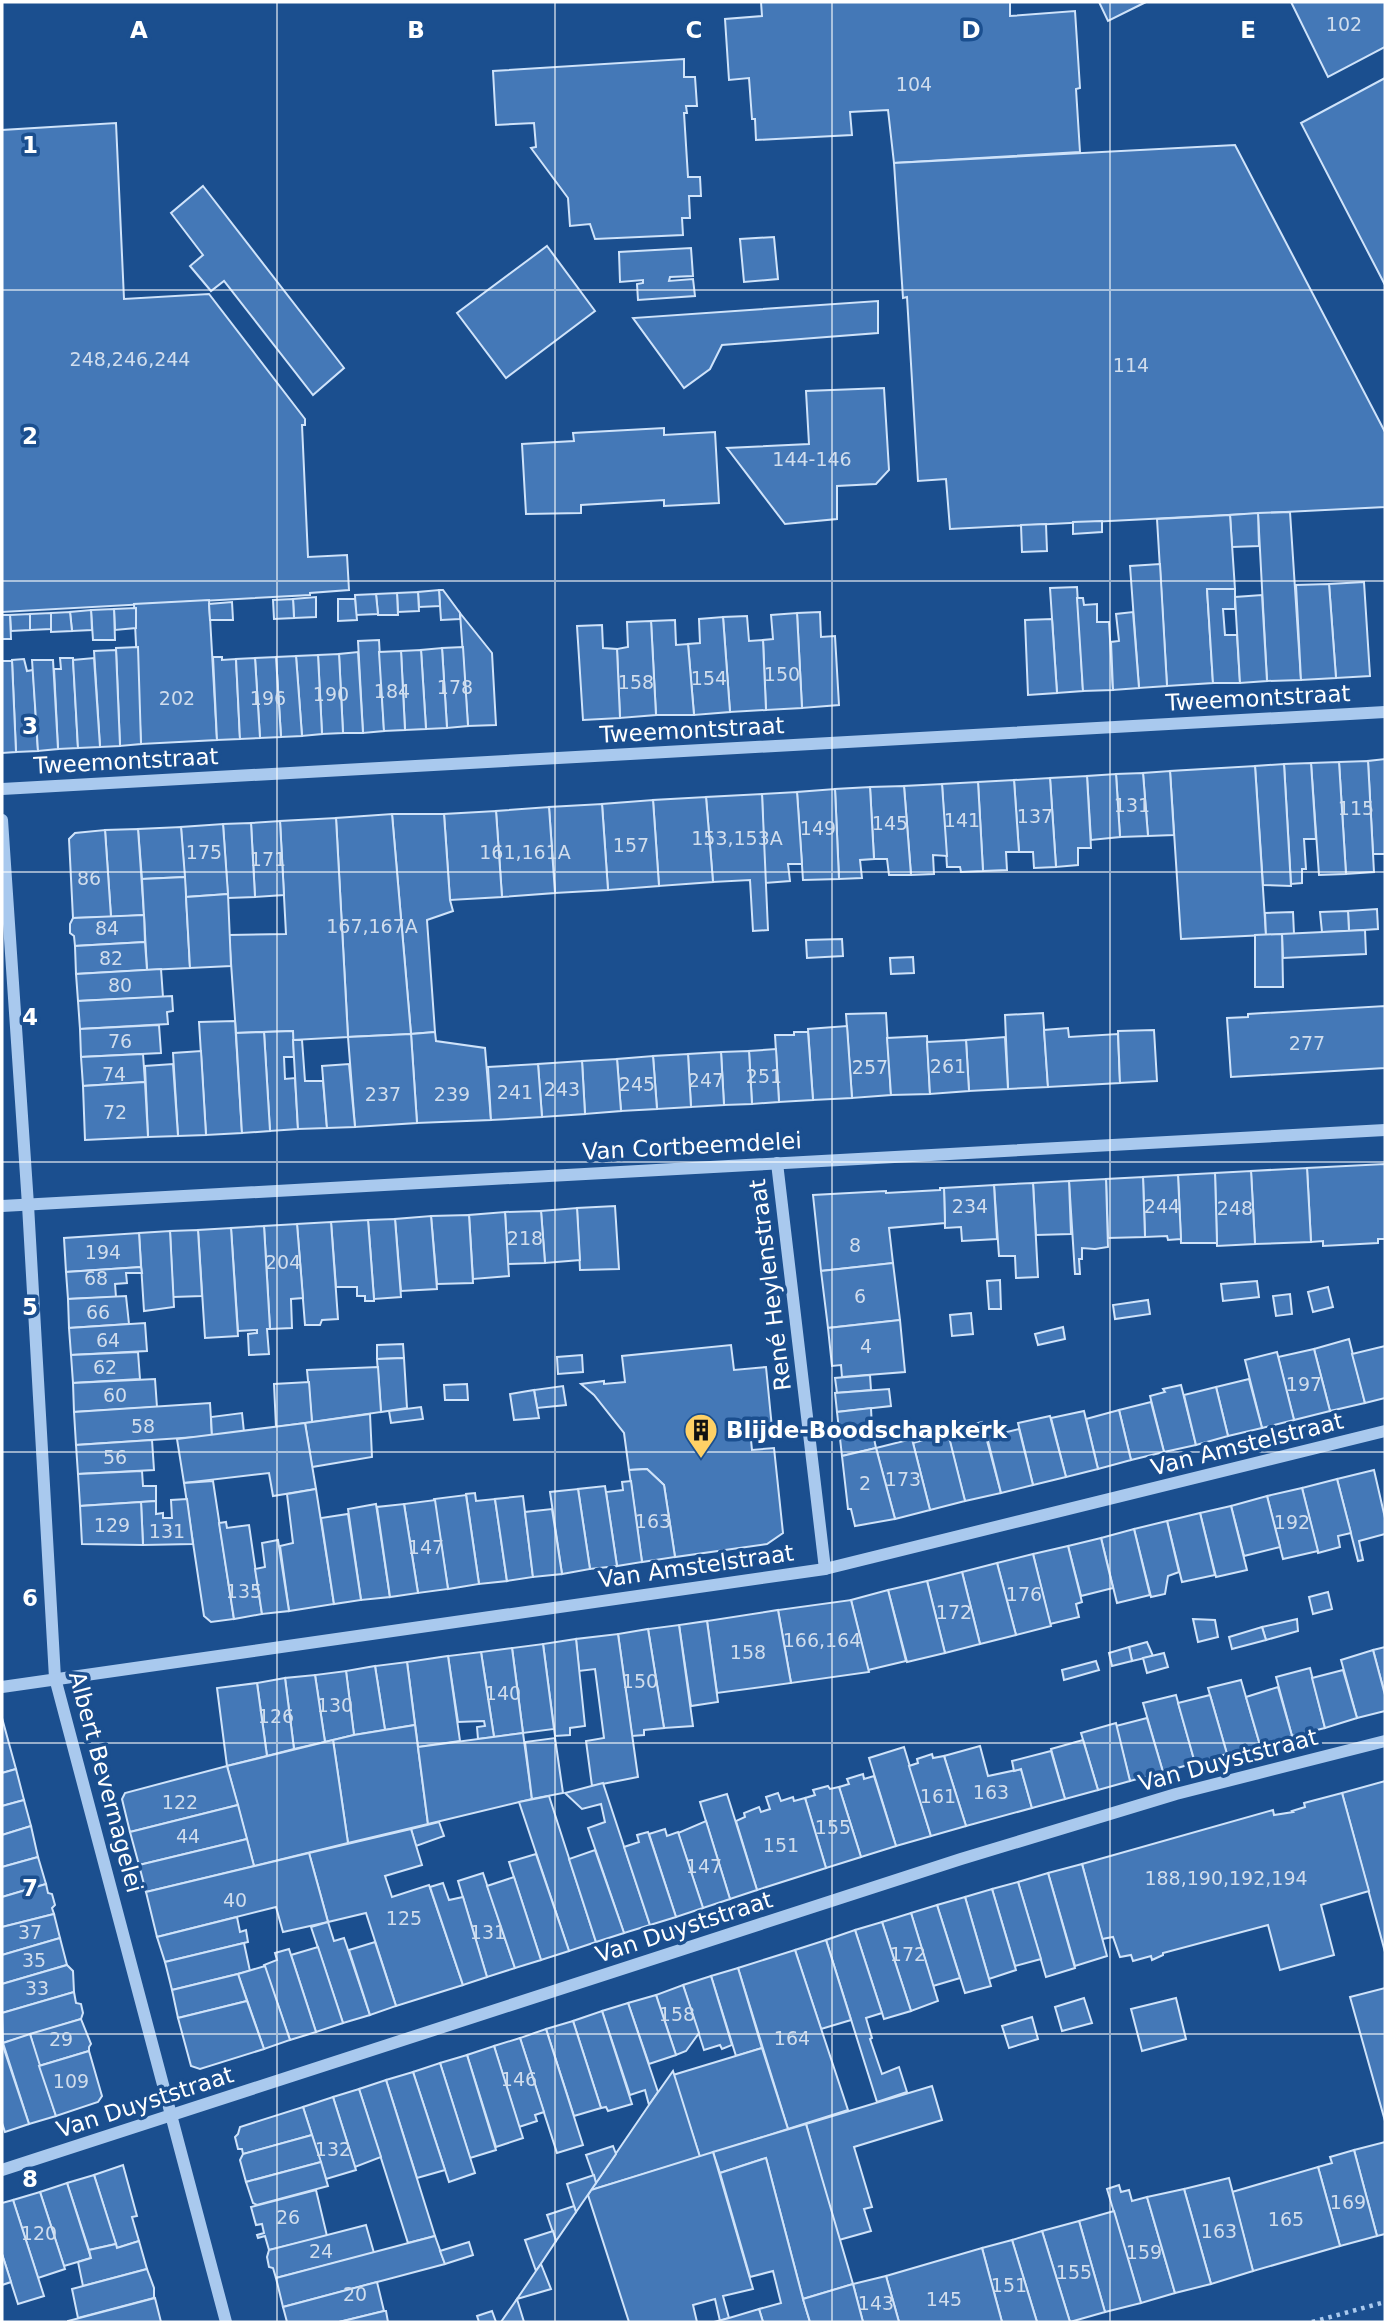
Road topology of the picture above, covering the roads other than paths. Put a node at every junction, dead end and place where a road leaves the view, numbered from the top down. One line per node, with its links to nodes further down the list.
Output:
1 (1385, 712): 2 (street, Tweemontstraat)
2 (2, 789)
3 (2, 820): 6 (street, Albert Bevernagelei)
4 (1385, 1130): 5 (street, Van Cortbeemdelei)
5 (777, 1163): 6 (street, Van Cortbeemdelei); 9 (street, René Heylenstraat)
6 (27, 1205): 7 (street, Van Cortbeemdelei); 10 (street, Albert Bevernagelei)
7 (2, 1206)
8 (1385, 1432): 9 (street, Van Amstelstraat)
9 (825, 1569): 10 (street, Van Amstelstraat)
10 (55, 1678): 11 (street, Van Amstelstraat); 13 (street, Albert Bevernagelei)
11 (2, 1687)
12 (1385, 1741): 13 (street, Van Duyststraat)
13 (170, 2116): 14 (street, Van Duyststraat); 15 (street, Albert Bevernagelei)
14 (2, 2170)
15 (226, 2322)

